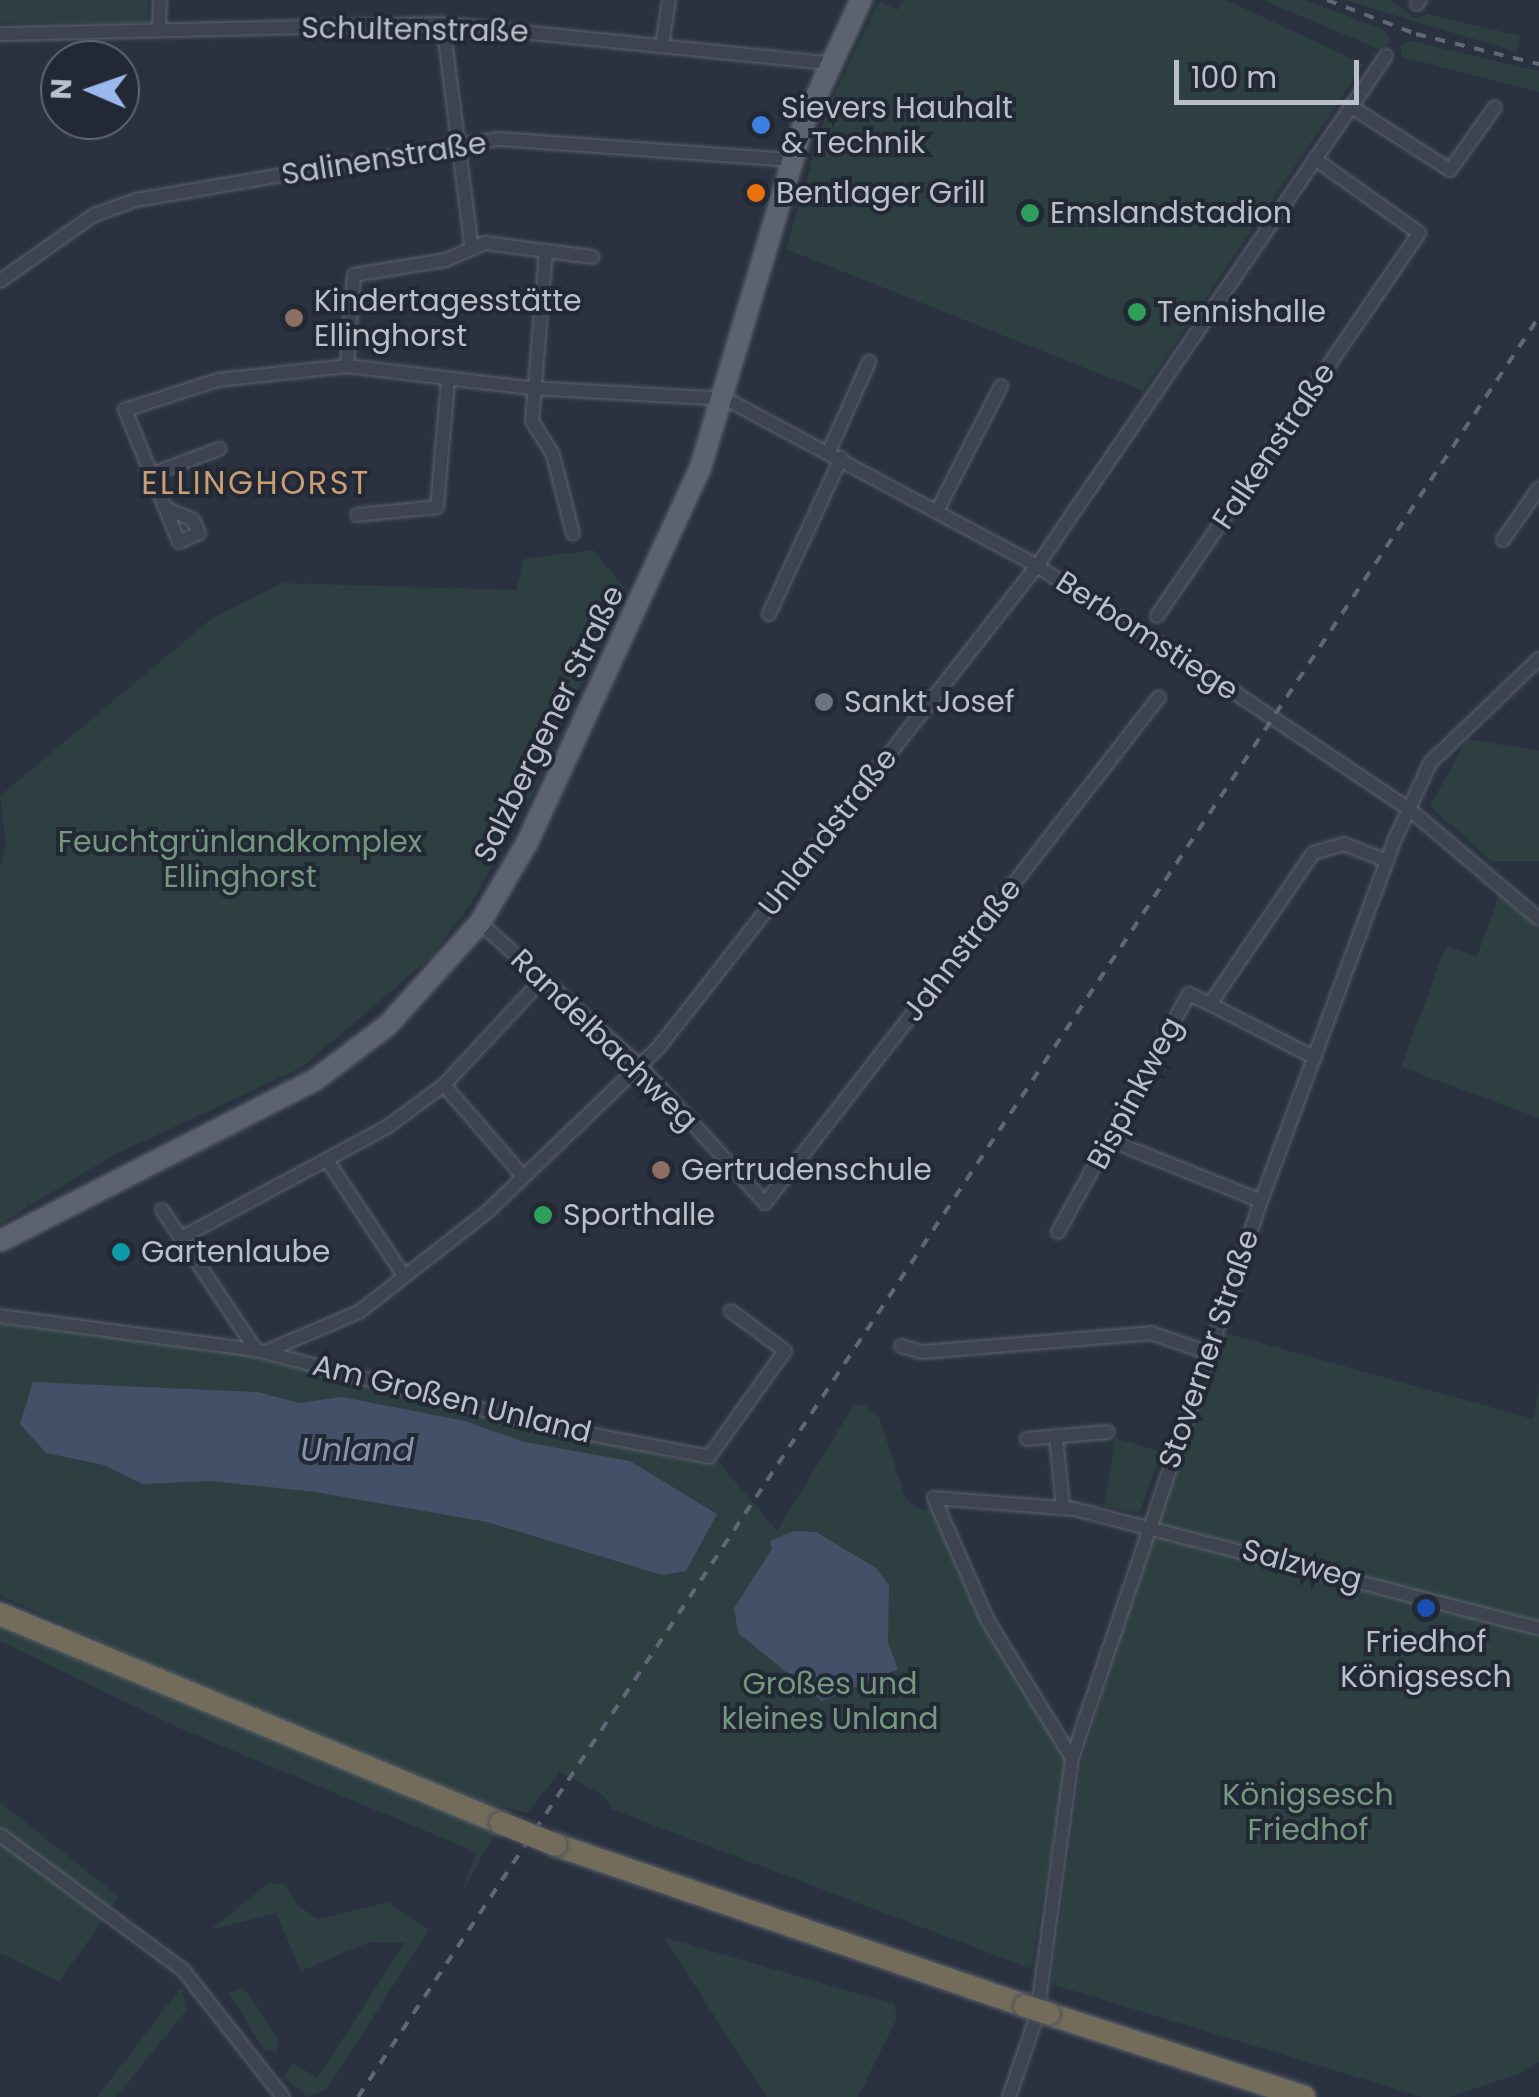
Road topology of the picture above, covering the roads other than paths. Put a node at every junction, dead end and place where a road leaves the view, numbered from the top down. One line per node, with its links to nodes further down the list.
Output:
1 (160, 0): 5 (street)
2 (669, 0): 7 (street)
3 (861, 0): 9 (main road, Salzbergener Straße)
4 (443, 24): 5 (street, Schultenstraße); 7 (street, Schultenstraße); 12 (street)
5 (160, 29): 6 (street, Schultenstraße)
6 (0, 34)
7 (662, 46): 9 (street, Schultenstraße)
8 (1386, 56): 10 (street, Unlandstraße)
9 (828, 63): 14 (main road, Salzbergener Straße)
10 (1350, 106): 11 (street); 13 (street, Unlandstraße)
11 (1495, 107)
12 (458, 145): 14 (street, Salinenstraße); 15 (street); 18 (street, Salinenstraße)
13 (1314, 159): 34 (street, Unlandstraße); 36 (street, Falkenstraße)
14 (792, 160): 24 (main road, Salzbergener Straße)
15 (472, 249): 16 (street); 20 (street)
16 (546, 251): 17 (street); 23 (street)
17 (594, 258)
18 (0, 281)
19 (869, 362): 26 (street)
20 (346, 366): 21 (street); 27 (street)
21 (448, 380): 23 (street); 31 (street)
22 (1001, 386): 30 (street)
23 (530, 388): 24 (street); 32 (street)
24 (726, 399): 26 (street, Berbomstiege); 42 (main road, Salzbergener Straße)
25 (219, 450): 27 (street)
26 (835, 454): 30 (street, Berbomstiege); 35 (street)
27 (152, 474): 29 (street)
28 (1539, 488): 33 (street)
29 (165, 508)
30 (938, 510): 34 (street, Berbomstiege)
31 (358, 515)
32 (573, 534)
33 (1503, 540)
34 (1036, 566): 39 (street, Berbomstiege); 46 (street, Unlandstraße)
35 (769, 614)
36 (1157, 616)
37 (1539, 659): 39 (street, Stoverner Straße)
38 (1159, 698): 52 (street, Jahnstraße)
39 (1410, 809): 40 (street, Stoverner Straße); 41 (street, Berbomstiege)
40 (1388, 861): 44 (street, Bispinkweg); 45 (street, Stoverner Straße)
41 (1539, 919)
42 (480, 923): 43 (street, Randelbachweg); 56 (main road, Salzbergener Straße)
43 (543, 978): 46 (street, Randelbachweg); 47 (street)
44 (1210, 1004): 45 (street); 48 (street, Bispinkweg)
45 (1315, 1058): 51 (street, Stoverner Straße)
46 (641, 1066): 50 (street, Unlandstraße); 52 (street, Randelbachweg)
47 (444, 1085): 49 (street); 50 (street)
48 (1106, 1139): 51 (street); 54 (street, Bispinkweg)
49 (329, 1163): 55 (street); 57 (street)
50 (522, 1175): 57 (street, Unlandstraße)
51 (1260, 1201): 62 (street, Stoverner Straße)
52 (765, 1203)
53 (162, 1210): 55 (street)
54 (1058, 1232)
55 (181, 1238): 61 (street)
56 (0, 1241)
57 (404, 1276): 61 (street, Unlandstraße)
58 (731, 1311): 61 (street, Am Großen Unland)
59 (0, 1316): 61 (street, Am Großen Unland)
60 (901, 1346): 62 (street)
61 (260, 1351)
62 (1206, 1352): 67 (street, Stoverner Straße)
63 (1108, 1432): 64 (street)
64 (1056, 1436): 65 (street); 66 (street)
65 (1026, 1438)
66 (1063, 1508): 67 (street, Salzweg); 70 (street, Salzweg)
67 (1148, 1526): 69 (street, Salzweg); 70 (street, Stoverner Straße)
68 (0, 1614): 74 (highway, bridge)
69 (1539, 1628)
70 (1072, 1758): 73 (street, Stoverner Straße)
71 (0, 1835): 72 (street)
72 (283, 2097)
73 (1010, 2097)
74 (1304, 2097)

